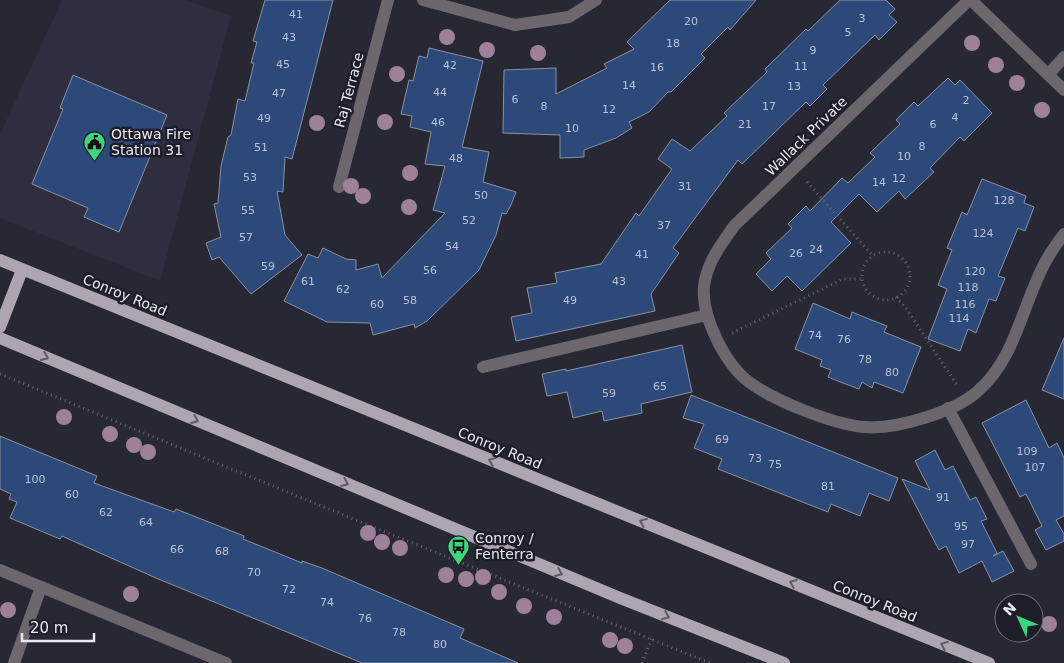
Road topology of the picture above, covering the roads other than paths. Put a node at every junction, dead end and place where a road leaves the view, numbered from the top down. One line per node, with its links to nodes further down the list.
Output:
1 (388, 0): 8 (street, Raj Terrace)
2 (423, 0): 3 (street)
3 (596, 0)
4 (970, 0): 6 (street); 12 (street, Wallack Private)
5 (1064, 57): 6 (street)
6 (1049, 74): 7 (street)
7 (1064, 90)
8 (339, 187)
9 (1064, 234): 16 (street, Wallack Private)
10 (0, 260): 11 (main road, Conroy Road)
11 (22, 270): 13 (main road); 23 (main road, Conroy Road, one-way to 11)
12 (706, 316): 15 (street); 16 (street, Wallack Private)
13 (0, 327)
14 (0, 338): 22 (main road, one-way to 22)
15 (483, 367)
16 (948, 408): 17 (street)
17 (1031, 564)
18 (0, 570): 19 (street)
19 (41, 587): 20 (street); 21 (street)
20 (14, 663)
21 (226, 663)
22 (784, 663)
23 (989, 663)

